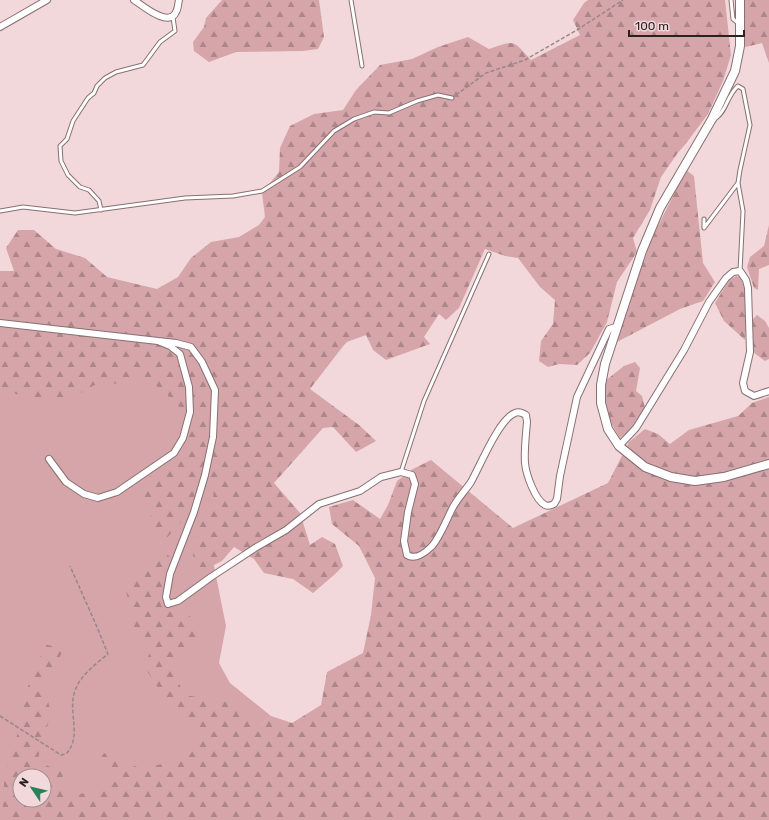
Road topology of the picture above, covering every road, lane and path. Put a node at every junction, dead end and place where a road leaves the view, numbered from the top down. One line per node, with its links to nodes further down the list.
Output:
1 (47, 0): 10 (street)
2 (134, 0): 8 (street)
3 (179, 0): 8 (street)
4 (351, 0): 11 (lane)
5 (624, 0): 12 (path)
6 (731, 0): 9 (lane)
7 (740, 0): 9 (street)
8 (173, 17): 15 (lane)
9 (741, 25): 13 (street)
10 (0, 27)
11 (362, 66)
12 (452, 98): 15 (lane)
13 (712, 120): 14 (lane); 21 (street)
14 (738, 183): 17 (lane); 19 (lane)
15 (101, 210): 16 (lane)
16 (0, 211)
17 (704, 219)
18 (489, 254): 27 (lane)
19 (740, 271): 23 (street); 24 (street)
20 (0, 323): 22 (street)
21 (616, 327): 24 (street); 27 (street)
22 (158, 341): 25 (street); 27 (street)
23 (769, 391)
24 (619, 446): 26 (street)
25 (49, 459)
26 (769, 464)
27 (402, 472)
28 (70, 566): 29 (path)
29 (0, 716)

